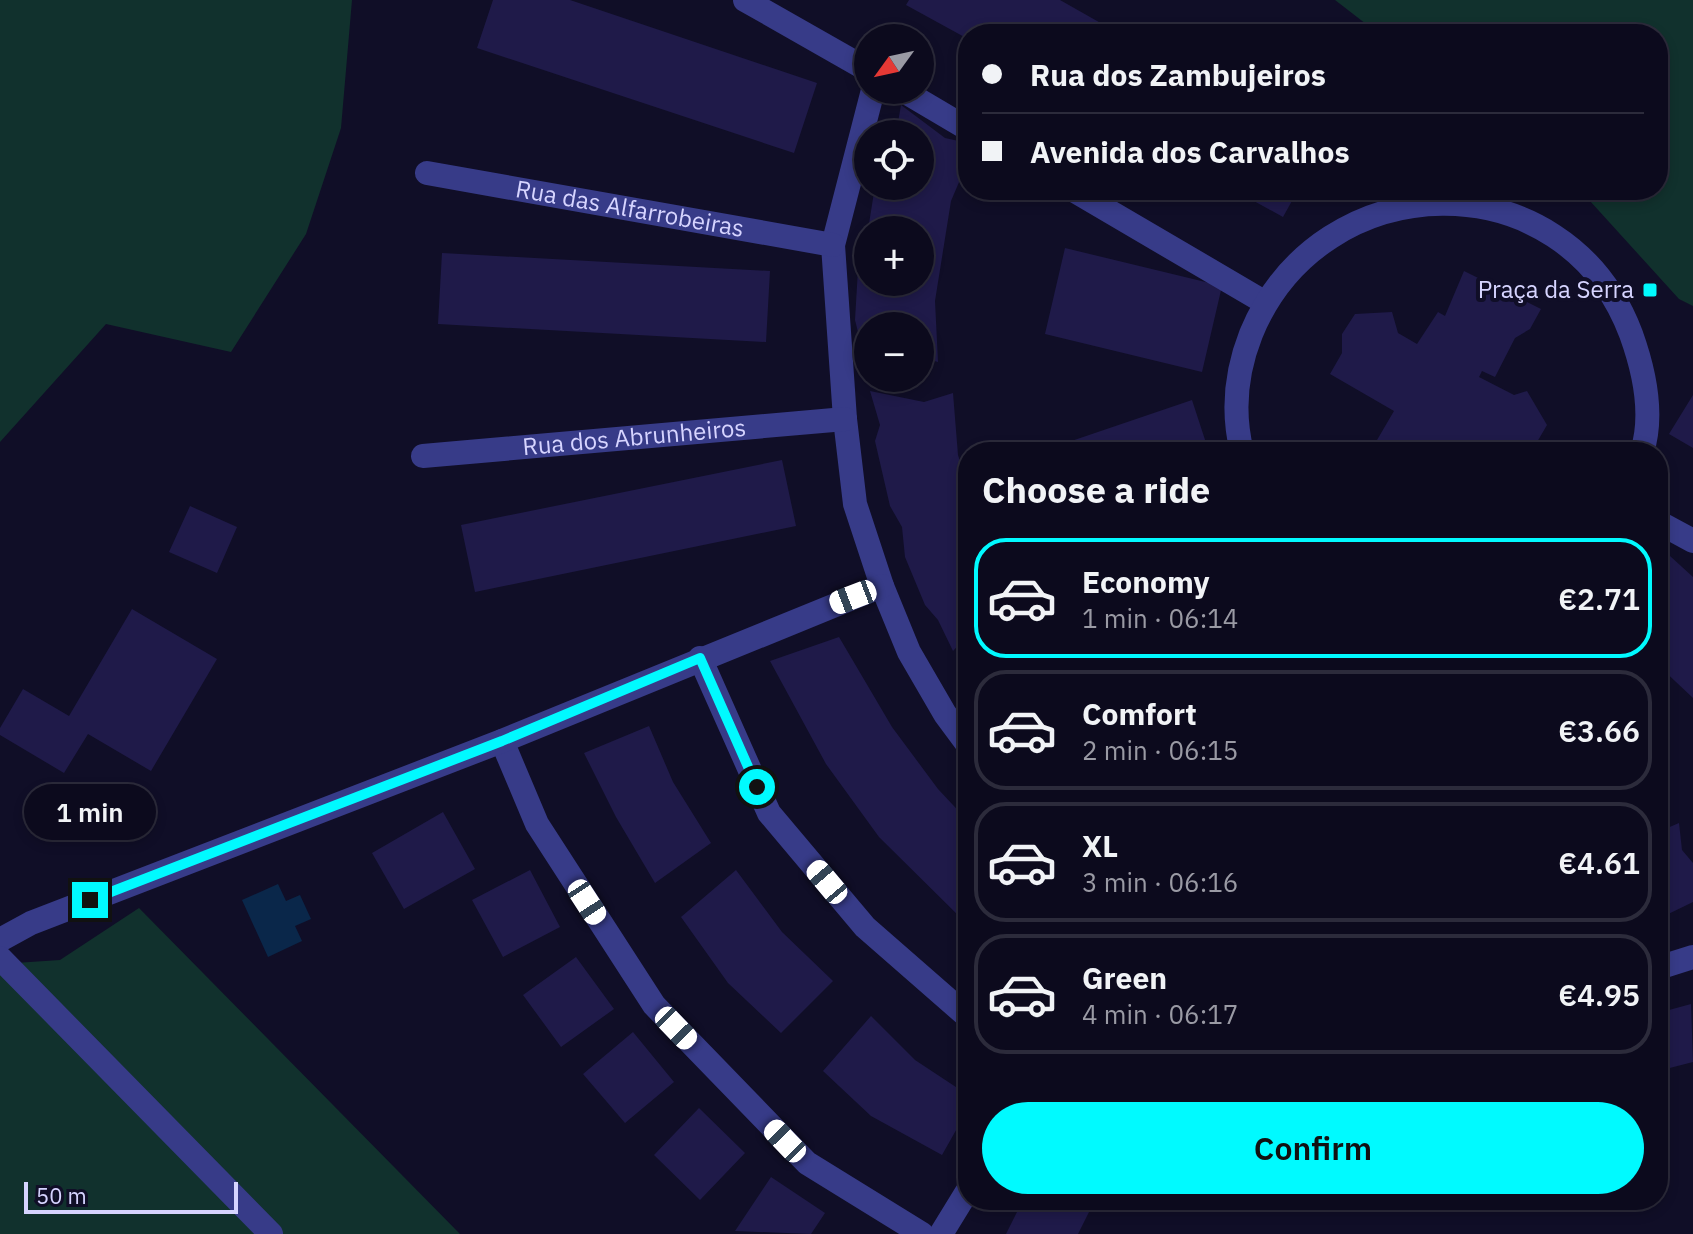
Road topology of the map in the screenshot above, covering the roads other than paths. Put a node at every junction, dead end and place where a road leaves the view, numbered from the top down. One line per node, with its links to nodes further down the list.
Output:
1 (745, 0): 2 (street)
2 (854, 62)
3 (869, 104): 8 (street)
4 (926, 104): 5 (street)
5 (958, 123)
6 (427, 173): 8 (street, Rua das Alfarrobeiras)
7 (1090, 200): 9 (street)
8 (833, 245): 10 (street)
9 (1264, 302): 11 (street); 12 (street)
10 (845, 419): 13 (street, Rua dos Abrunheiros); 16 (street)
11 (1240, 442)
12 (1645, 442)
13 (423, 456)
14 (1668, 527): 15 (street)
15 (1693, 541)
16 (882, 586): 17 (street); 18 (street)
17 (700, 658): 19 (street); 24 (street)
18 (958, 732)
19 (502, 741): 20 (street); 27 (street)
20 (0, 940)
21 (1693, 957): 23 (street)
22 (0, 958): 26 (street)
23 (1668, 965)
24 (958, 1008)
25 (958, 1206): 28 (street)
26 (271, 1234)
27 (922, 1234)
28 (941, 1234)

